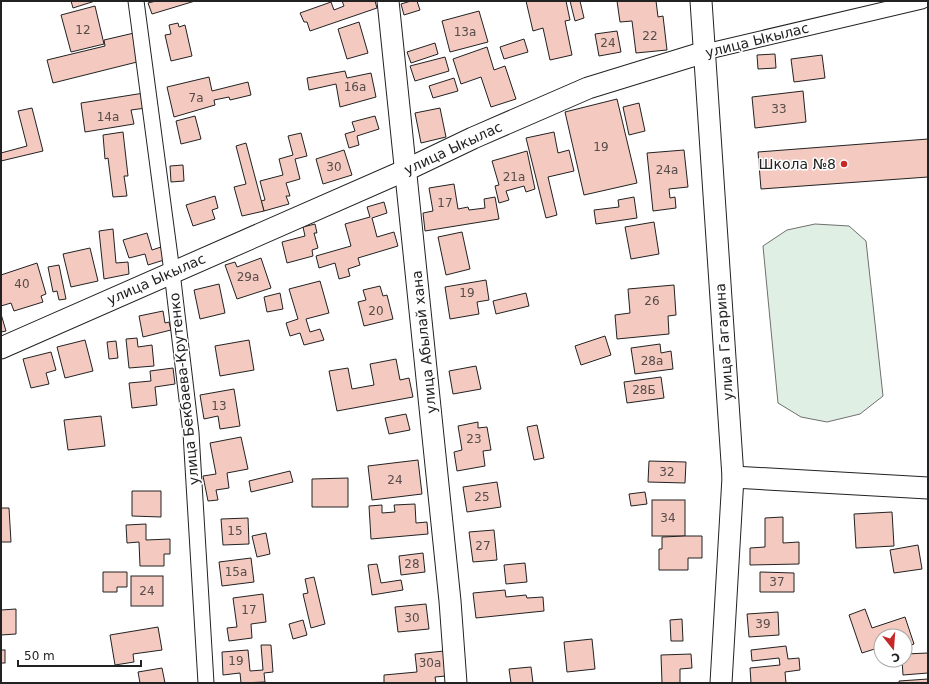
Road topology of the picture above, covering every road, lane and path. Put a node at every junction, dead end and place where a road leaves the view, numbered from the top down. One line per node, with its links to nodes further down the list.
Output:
1 (136, 1): 8 (street, улица Бекбаева-Крутенко)
2 (388, 1): 7 (street, улица Абылай хана)
3 (701, 1): 6 (street, улица Гагарина)
4 (918, 1): 5 (street, улица Ыкылас); 6 (street, улица Ыкылас)
5 (922, 1)
6 (705, 52): 7 (street, улица Ыкылас); 10 (street, улица Гагарина)
7 (406, 170): 8 (street, улица Ыкылас); 13 (street, улица Абылай хана)
8 (172, 272): 9 (street, улица Ыкылас); 12 (street, улица Бекбаева-Крутенко)
9 (1, 348)
10 (733, 477): 11 (street); 14 (street, улица Гагарина)
11 (928, 488)
12 (206, 683)
13 (456, 683)
14 (721, 683)

